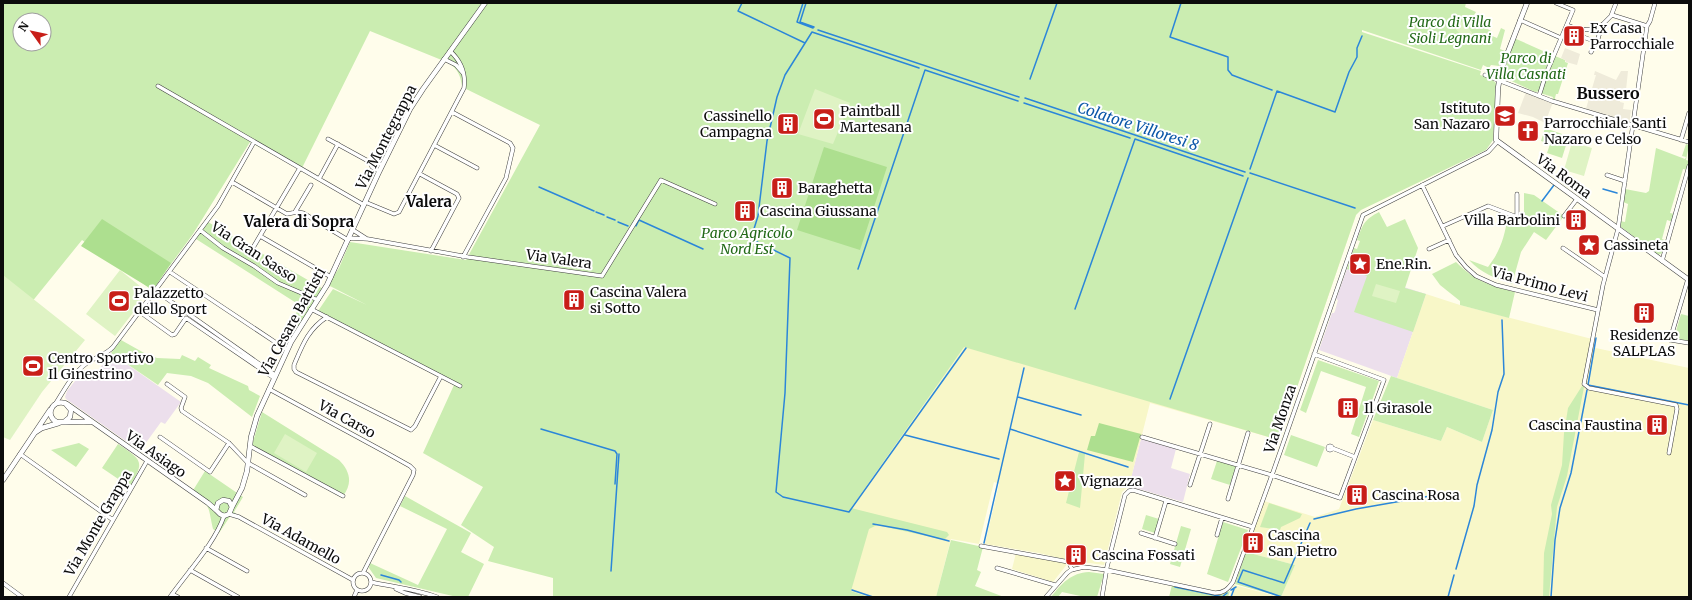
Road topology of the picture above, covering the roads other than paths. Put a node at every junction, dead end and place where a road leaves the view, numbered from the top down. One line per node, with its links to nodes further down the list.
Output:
1 (485, 3): 14 (street, Via Montegrappa)
2 (1527, 3): 7 (street)
3 (1556, 3): 8 (street)
4 (1616, 3): 6 (street)
5 (1655, 3): 10 (street)
6 (1611, 16): 9 (street); 10 (street)
7 (1520, 20): 12 (street); 19 (street)
8 (1567, 25): 11 (street); 12 (street)
9 (1601, 26): 11 (street); 13 (street)
10 (1647, 26): 24 (street)
11 (1582, 30): 13 (street)
12 (1561, 38): 21 (street)
13 (1597, 42): 15 (street)
14 (450, 51): 16 (street, Via Montegrappa); 17 (street)
15 (1591, 52)
16 (444, 59): 17 (street); 33 (street, Via Montegrappa)
17 (464, 75): 22 (street)
18 (1485, 75): 19 (street)
19 (1499, 80): 21 (street); 27 (street)
20 (158, 86): 28 (street)
21 (1539, 96): 24 (street)
22 (452, 112): 31 (street); 64 (street)
23 (1689, 113): 26 (street)
24 (1633, 126): 26 (street); 41 (street)
25 (328, 139): 30 (street)
26 (1681, 140): 29 (street)
27 (1498, 141): 44 (street, Via Monza); 46 (street, Via Roma)
28 (254, 142): 35 (street); 42 (street)
29 (1689, 142)
30 (338, 144): 32 (street); 40 (street)
31 (434, 145): 36 (street); 38 (street)
32 (370, 162): 33 (street); 37 (street)
33 (382, 165): 37 (street, Via Montegrappa)
34 (1689, 166): 65 (street)
35 (300, 168): 40 (street); 49 (street)
36 (477, 168)
37 (379, 171): 47 (street, Via Montegrappa)
38 (420, 174): 47 (street); 63 (street)
39 (1607, 175): 41 (street)
40 (319, 179): 47 (street)
41 (1625, 181): 53 (street)
42 (232, 182): 49 (street); 54 (street)
43 (311, 184): 50 (street)
44 (1422, 185): 52 (street, Via Primo Levi); 82 (street, Via Monza)
45 (1517, 194): 52 (street)
46 (1577, 199): 51 (street); 53 (street, Via Roma)
47 (365, 204): 55 (street, Via Cesare Battisti)
48 (715, 204): 64 (street, Via Valera)
49 (277, 208): 50 (street); 56 (street)
50 (295, 212): 57 (street)
51 (1564, 216)
52 (1443, 226): 59 (street, Via Primo Levi)
53 (1618, 229): 65 (street, Via Roma); 68 (street)
54 (200, 230): 66 (street); 71 (street, Via Gran Sasso)
55 (353, 230): 57 (street, Via Cesare Battisti); 58 (street, Via Valera)
56 (260, 236): 60 (street); 67 (street)
57 (349, 239): 58 (street, Via Valera); 67 (street, Via Cesare Battisti)
58 (368, 240): 63 (street, Via Valera)
59 (1449, 240): 62 (street); 73 (street, Via Primo Levi)
60 (254, 246)
61 (1563, 248): 68 (street)
62 (1429, 249)
63 (431, 251): 64 (street, Via Valera)
64 (463, 256)
65 (1662, 261): 69 (street, Via Roma)
66 (170, 272): 70 (street); 81 (street)
67 (331, 277): 71 (street, Via Cesare Battisti)
68 (1605, 278): 73 (street)
69 (1688, 280): 79 (street)
70 (156, 291): 74 (street); 75 (street)
71 (318, 300): 72 (street, Via Cesare Battisti)
72 (311, 309): 77 (street); 81 (street, Via Cesare Battisti)
73 (1598, 310): 100 (street)
74 (140, 312): 76 (street); 88 (street)
75 (186, 313): 76 (street); 83 (street)
76 (186, 318): 83 (street)
77 (327, 318): 84 (street); 84 (street)
78 (1647, 336): 79 (street)
79 (1670, 340): 80 (street)
80 (1689, 344)
81 (287, 350): 83 (street, Via Cesare Battisti)
82 (1314, 354): 103 (street); 107 (street, Via Monza)
83 (274, 376): 87 (street, Via Cesare Battisti)
84 (441, 376): 86 (street)
85 (167, 384): 97 (street)
86 (460, 386)
87 (269, 389): 98 (street, Via Cesare Battisti); 134 (street, Via Carso)
88 (57, 402): 89 (street, Via Asiago); 90 (street); 94 (street)
89 (67, 404): 90 (street); 91 (street, Via Asiago)
90 (62, 422): 91 (street); 94 (street)
91 (92, 422): 104 (street, Via Asiago)
92 (1210, 424): 102 (street)
93 (1248, 433): 106 (street)
94 (34, 434): 101 (street)
95 (160, 437): 97 (street)
96 (1142, 437): 102 (street)
97 (229, 443): 105 (street)
98 (250, 446): 105 (street, Via Cesare Battisti); 112 (street)
99 (1332, 448): 103 (street)
100 (1669, 453)
101 (20, 454): 109 (street); 121 (street)
102 (1201, 454): 106 (street); 110 (street)
103 (1355, 457): 107 (street)
104 (147, 461): 116 (street, Via Asiago); 121 (street, Via Monte Grappa)
105 (248, 463): 108 (street, Via Cesare Battisti); 111 (street)
106 (1238, 465): 107 (street); 113 (street)
107 (1272, 475): 122 (street, Via Monza)
108 (245, 478): 114 (street, Via Cesare Battisti); 119 (street, Via Cesare Battisti)
109 (3, 480)
110 (1190, 485)
111 (305, 495)
112 (343, 496)
113 (1228, 498)
114 (229, 501): 117 (street); 119 (street)
115 (1166, 501): 120 (street); 125 (street); 132 (street)
116 (208, 503): 117 (street); 118 (street, Via Asiago)
117 (218, 503): 118 (street)
118 (216, 510): 119 (street)
119 (229, 512): 128 (street, Via Cesare Battisti); 135 (street, Via Adamello)
120 (1222, 518): 122 (street); 124 (street)
121 (113, 520): 143 (street, Via Monte Grappa)
122 (1253, 527): 132 (street, Via Monza)
123 (1141, 533): 125 (street)
124 (1217, 535)
125 (1155, 538): 126 (street)
126 (1175, 544)
127 (981, 546): 131 (street)
128 (206, 548): 130 (street, Via Cesare Battisti); 133 (street)
129 (997, 568): 138 (street)
130 (190, 570): 141 (street, Via Cesare Battisti); 145 (street)
131 (1072, 570): 132 (street, Via Monza); 138 (street)
132 (1107, 570): 150 (street)
133 (247, 571)
134 (363, 573): 135 (street); 136 (street)
135 (353, 580): 140 (street)
136 (371, 582): 139 (street); 140 (street)
137 (3, 583): 142 (street)
138 (1055, 585): 149 (street)
139 (396, 588): 147 (street); 148 (street)
140 (357, 590): 146 (street)
141 (171, 595): 144 (street)
142 (22, 597)
143 (69, 597)
144 (178, 597)
145 (238, 597)
146 (354, 597)
147 (420, 597)
148 (437, 597)
149 (1046, 597)
150 (1102, 597)

